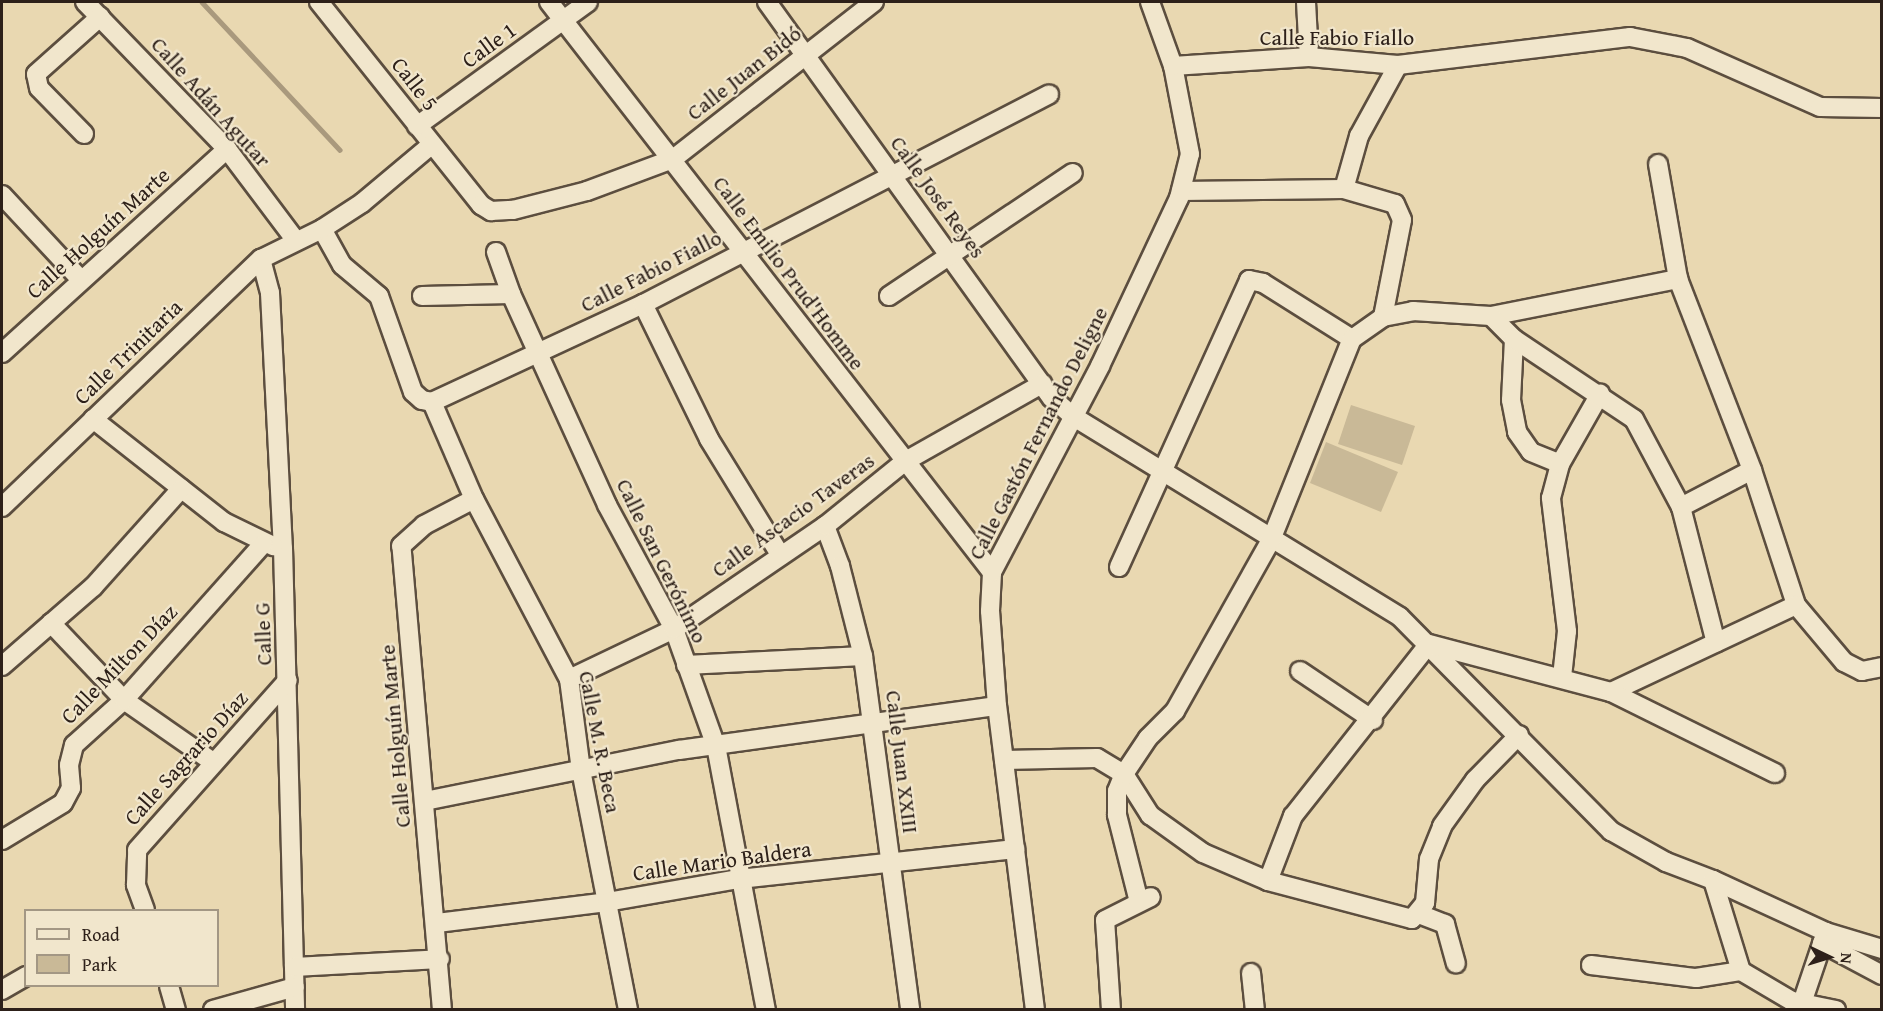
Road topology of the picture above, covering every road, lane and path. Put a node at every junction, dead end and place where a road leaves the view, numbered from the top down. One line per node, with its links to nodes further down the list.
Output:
1 (85, 2): 9 (street, Calle Adán Agutar)
2 (319, 2): 17 (street, Calle 5)
3 (549, 2): 10 (street, Calle Emilio Prud'Homme)
4 (588, 2): 10 (street, Calle 1)
5 (767, 2): 11 (street, Calle José Reyes)
6 (874, 2): 11 (street, Calle Juan Bidó)
7 (1150, 2): 13 (street, Calle Gastón Fernando Deligne)
8 (1306, 2): 12 (street)
9 (100, 17): 18 (street); 20 (street, Calle Adán Agutar)
10 (564, 20): 17 (street, Calle 1); 21 (street, Calle Emilio Prud'Homme)
11 (804, 57): 21 (street, Calle Juan Bidó); 24 (street, Calle José Reyes)
12 (1309, 57): 13 (street, Calle Fabio Fiallo); 14 (street, Calle Fabio Fiallo)
13 (1173, 66): 26 (street, Calle Gastón Fernando Deligne)
14 (1398, 66): 16 (street, Calle Fabio Fiallo); 25 (street)
15 (1049, 94): 24 (street, Calle Fabio Fiallo)
16 (1881, 108)
17 (417, 126): 19 (street, Calle 5)
18 (84, 134)
19 (431, 145): 28 (street, Calle 5); 29 (street, Calle Trinitaria)
20 (227, 149): 30 (street, Calle Adán Agutar); 36 (street, Calle Holguín Marte)
21 (673, 159): 28 (street, Calle Juan Bidó); 31 (street, Calle Emilio Prud'Homme)
22 (1658, 164): 35 (street)
23 (1073, 173): 33 (street)
24 (893, 176): 31 (street, Calle Fabio Fiallo); 33 (street, Calle José Reyes)
25 (1344, 189): 26 (street); 42 (street)
26 (1181, 191): 50 (street, Calle Gastón Fernando Deligne)
27 (2, 195): 36 (street)
28 (474, 196)
29 (321, 229): 30 (street, Calle Trinitaria); 49 (street)
30 (296, 241): 34 (street, Calle Trinitaria)
31 (741, 251): 40 (street, Calle Fabio Fiallo); 52 (street, Calle Emilio Prud'Homme)
32 (496, 252): 37 (street, Calle San Gerónimo)
33 (950, 254): 39 (street); 47 (street, Calle José Reyes)
34 (261, 259): 51 (street, Calle Trinitaria); 63 (street, Calle G)
35 (1678, 279): 41 (street); 55 (street)
36 (81, 280): 45 (street, Calle Holguín Marte)
37 (511, 294): 38 (street); 46 (street, Calle San Gerónimo)
38 (422, 296)
39 (889, 296)
40 (643, 304): 46 (street, Calle Fabio Fiallo); 64 (street)
41 (1491, 316): 42 (street); 44 (street)
42 (1383, 317): 43 (street)
43 (1352, 339): 54 (street); 61 (street)
44 (1514, 339): 48 (street); 53 (street)
45 (5, 342)
46 (538, 354): 49 (street, Calle Fabio Fiallo); 69 (street, Calle San Gerónimo)
47 (1042, 384): 50 (street, Calle José Reyes); 52 (street, Calle Ascacio Taveras)
48 (1600, 394): 53 (street); 59 (street)
49 (432, 402): 57 (street, Calle M. R. Beca)
50 (1074, 417): 54 (street, Calle José Reyes); 66 (street, Calle Gastón Fernando Deligne)
51 (93, 419): 56 (street); 58 (street, Calle Trinitaria)
52 (904, 462): 60 (street, Calle Ascacio Taveras); 66 (street, Calle Emilio Prud'Homme)
53 (1560, 464): 77 (street)
54 (1162, 470): 61 (street, Calle José Reyes); 65 (street)
55 (1752, 470): 59 (street); 67 (street)
56 (181, 489): 62 (street); 68 (street)
57 (474, 499): 78 (street, Calle M. R. Beca); 92 (street, Calle Holguín Marte)
58 (2, 507)
59 (1681, 507): 70 (street)
60 (825, 526): 64 (street, Calle Ascacio Taveras); 72 (street, Calle Juan XXIII)
61 (1271, 540): 71 (street, Calle José Reyes); 91 (street)
62 (263, 544): 63 (street); 81 (street, Calle Milton Díaz)
63 (283, 548): 79 (street, Calle G)
64 (781, 556): 69 (street, Calle Ascacio Taveras)
65 (1119, 567)
66 (992, 572): 82 (street, Calle Gastón Fernando Deligne)
67 (1796, 605): 70 (street); 75 (street)
68 (51, 623): 74 (street); 81 (street)
69 (674, 629): 73 (street, Calle San Gerónimo); 78 (street, Calle Ascacio Taveras)
70 (1716, 643): 80 (street)
71 (1429, 644): 77 (street); 83 (street); 85 (street, Calle José Reyes)
72 (863, 657): 73 (street); 84 (street, Calle Juan XXIII)
73 (686, 665): 86 (street, Calle San Gerónimo)
74 (2, 666)
75 (1881, 667)
76 (1300, 671): 83 (street)
77 (1562, 677): 80 (street)
78 (568, 679): 89 (street, Calle M. R. Beca)
79 (288, 680): 88 (street, Calle Sagrario Díaz); 108 (street, Calle G)
80 (1611, 692): 90 (street)
81 (124, 700): 88 (street); 93 (street, Calle Milton Díaz)
82 (997, 706): 84 (street); 87 (street, Calle Gastón Fernando Deligne)
83 (1373, 720): 98 (street)
84 (874, 724): 86 (street); 95 (street, Calle Juan XXIII)
85 (1519, 735): 97 (street, Calle José Reyes); 101 (street)
86 (716, 746): 89 (street); 96 (street, Calle San Gerónimo)
87 (1004, 760): 91 (street); 94 (street, Calle Gastón Fernando Deligne)
88 (213, 762): 100 (street, Calle Sagrario Díaz)
89 (581, 770): 92 (street); 99 (street, Calle M. R. Beca)
90 (1775, 773)
91 (1124, 774): 98 (street); 125 (street)
92 (425, 801): 102 (street, Calle Holguín Marte)
93 (2, 840)
94 (1015, 849): 95 (street, Calle Mario Baldera); 124 (street, Calle Gastón Fernando Deligne)
95 (891, 863): 96 (street, Calle Mario Baldera); 123 (street, Calle Juan XXIII)
96 (739, 879): 99 (street, Calle Mario Baldera); 122 (street, Calle San Gerónimo)
97 (1713, 880): 103 (street, Calle José Reyes); 109 (street)
98 (1268, 881): 101 (street)
99 (607, 902): 102 (street, Calle Mario Baldera); 121 (street, Calle M. R. Beca)
100 (142, 909)
101 (1419, 914): 106 (street)
102 (436, 923): 105 (street, Calle Holguín Marte)
103 (1824, 938): 104 (street); 111 (street); 116 (street)
104 (1881, 950)
105 (440, 959): 108 (street); 120 (street, Calle Holguín Marte)
106 (1456, 964)
107 (1591, 964): 109 (street)
108 (294, 967): 114 (street, Calle G)
109 (1740, 971): 116 (street)
110 (1251, 973): 126 (street)
111 (1881, 975)
112 (24, 977): 115 (street)
113 (169, 987): 117 (street)
114 (295, 987): 118 (street); 119 (street, Calle G)
115 (2, 990)
116 (1794, 1004): 127 (street)
117 (177, 1010)
118 (213, 1010)
119 (295, 1010)
120 (442, 1010)
121 (628, 1010)
122 (766, 1010)
123 (910, 1010)
124 (1035, 1010)
125 (1111, 1010)
126 (1255, 1010)
127 (1836, 1010)

